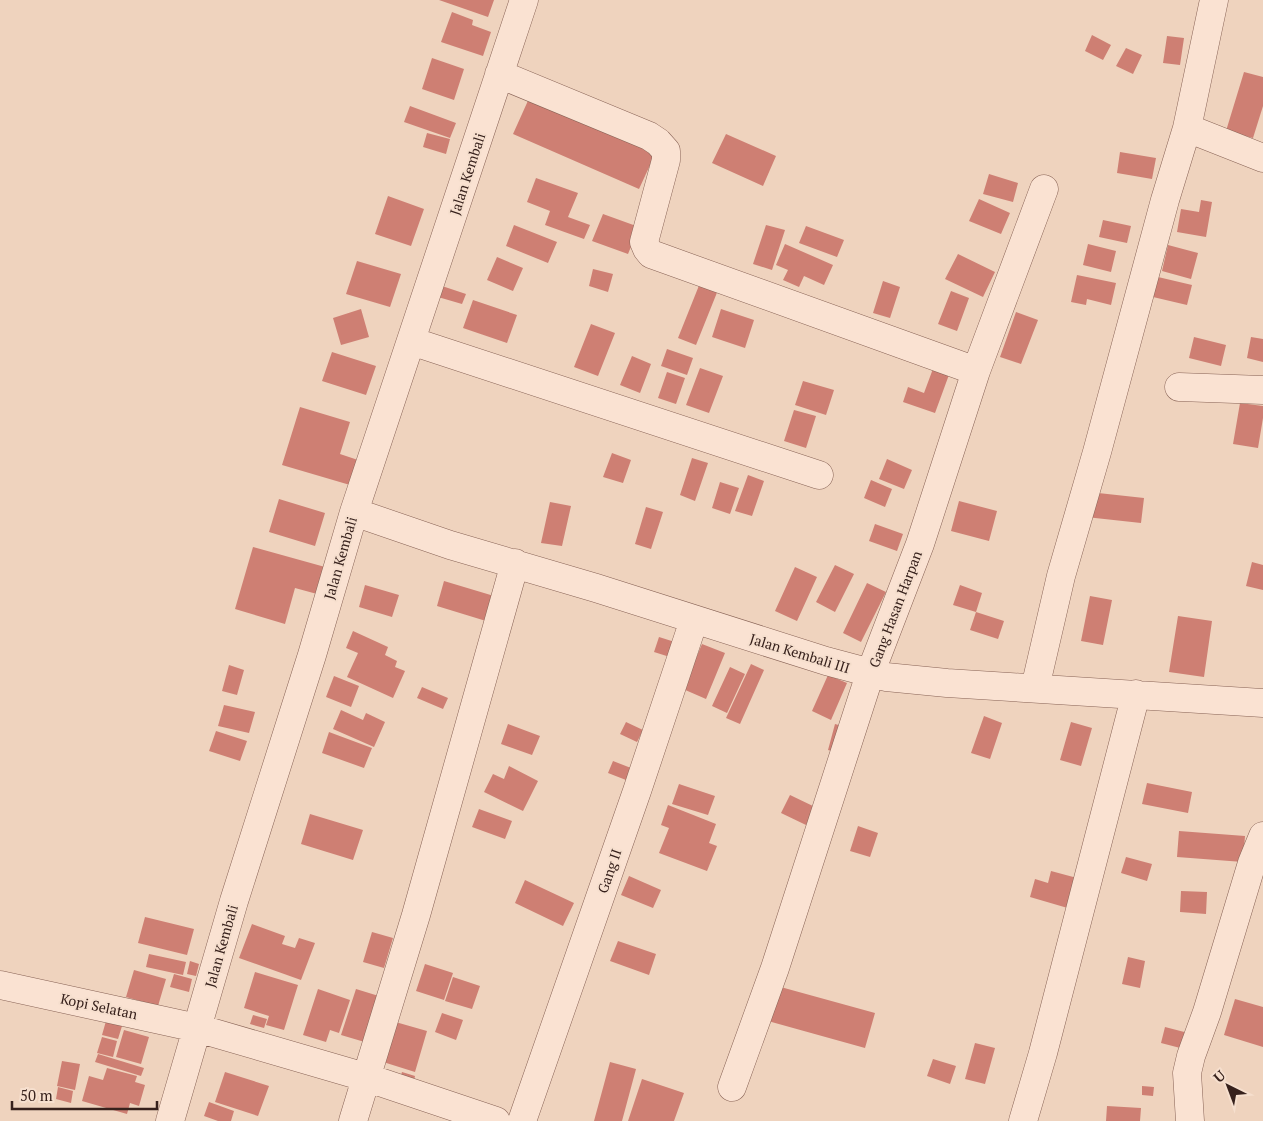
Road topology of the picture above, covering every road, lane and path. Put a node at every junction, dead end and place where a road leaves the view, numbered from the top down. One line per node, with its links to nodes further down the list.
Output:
1 (524, 0): 3 (street, Jalan Kembali)
2 (1214, 0): 4 (street)
3 (499, 74): 7 (street, Jalan Kembali); 8 (street)
4 (1187, 128): 5 (street); 16 (street)
5 (1263, 158)
6 (1044, 190): 8 (street, Gang Hasan Harpan)
7 (411, 342): 11 (street); 12 (street, Jalan Kembali)
8 (976, 371): 15 (street, Gang Hasan Harpan)
9 (1179, 387): 10 (street)
10 (1263, 390)
11 (819, 475)
12 (354, 512): 13 (street, Jalan Kembali III); 21 (street, Jalan Kembali)
13 (515, 563): 14 (street, Jalan Kembali III); 22 (street)
14 (694, 620): 15 (street, Jalan Kembali III); 27 (street, Gang II)
15 (870, 674): 16 (street, Jalan Kembali III); 23 (street, Gang Hasan Harpan)
16 (1035, 688): 17 (street, Jalan Kembali III)
17 (1136, 694): 18 (street, Jalan Kembali III); 28 (street)
18 (1263, 702)
19 (1263, 836): 29 (street)
20 (0, 985): 21 (street, Kopi Selatan)
21 (197, 1028): 22 (street, Kopi Selatan); 24 (street, Jalan Kembali)
22 (365, 1077): 25 (street); 26 (street, Kopi Selatan)
23 (732, 1087)
24 (170, 1121)
25 (353, 1121)
26 (496, 1121)
27 (522, 1121)
28 (1023, 1121)
29 (1190, 1121)

